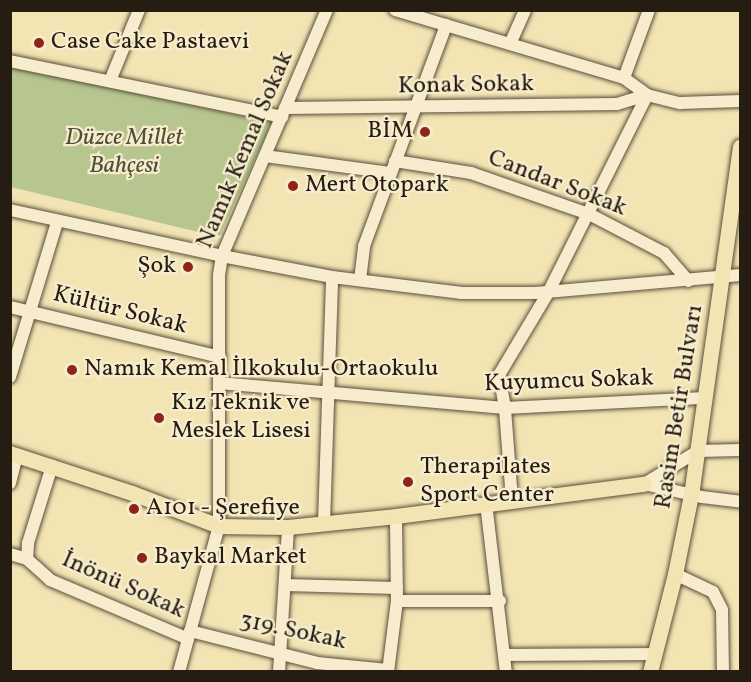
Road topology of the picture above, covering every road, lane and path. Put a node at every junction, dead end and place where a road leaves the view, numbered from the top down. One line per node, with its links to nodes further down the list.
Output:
1 (139, 10): 10 (street)
2 (327, 10): 14 (street, Namık Kemal Sokak)
3 (395, 10): 6 (street)
4 (525, 10): 7 (street)
5 (649, 10): 9 (street)
6 (446, 25): 7 (street); 13 (street)
7 (510, 44): 9 (street)
8 (10, 62): 10 (street, Konak Sokak)
9 (624, 78): 11 (street)
10 (110, 81): 14 (street, Konak Sokak)
11 (647, 95): 12 (street); 13 (street, Konak Sokak); 21 (street)
12 (741, 101)
13 (415, 108): 14 (street, Konak Sokak); 17 (street)
14 (284, 113): 16 (street, Namık Kemal Sokak)
15 (741, 146): 19 (main road, Rasim Betir Bulvarı)
16 (265, 156): 18 (street); 23 (street, Namık Kemal Sokak)
17 (395, 161): 18 (street); 21 (street, Candar Sokak)
18 (390, 173): 27 (street)
19 (738, 179): 26 (main road, Rasim Betir Bulvarı)
20 (10, 210): 22 (street)
21 (589, 214): 28 (street, Candar Sokak); 29 (street)
22 (57, 222): 23 (street); 31 (street)
23 (222, 256): 25 (street); 32 (street, Namık Kemal Sokak)
24 (741, 275): 26 (street)
25 (332, 277): 27 (street); 35 (street)
26 (722, 278): 28 (street); 36 (main road, Rasim Betir Bulvarı)
27 (360, 280): 29 (street)
28 (688, 281): 29 (street)
29 (549, 291): 37 (street)
30 (10, 307): 31 (street, Kültür Sokak)
31 (32, 311): 32 (street, Kültür Sokak); 33 (street)
32 (220, 357): 34 (street, Namık Kemal Sokak)
33 (10, 377)
34 (219, 383): 35 (street, Kuyumcu Sokak); 50 (street, Namık Kemal Sokak)
35 (329, 392): 37 (street, Kuyumcu Sokak); 49 (street)
36 (705, 398): 37 (street, Kuyumcu Sokak); 39 (main road, Rasim Betir Bulvarı)
37 (505, 408): 45 (street)
38 (741, 450): 39 (street)
39 (698, 452): 43 (street); 44 (main road, Rasim Betir Bulvarı)
40 (14, 454): 41 (main road); 42 (street)
41 (52, 466): 50 (main road); 53 (street)
42 (10, 483)
43 (644, 484): 44 (street); 45 (main road)
44 (691, 495): 46 (street); 54 (main road, Rasim Betir Bulvarı)
45 (512, 500): 47 (main road)
46 (741, 502)
47 (486, 503): 48 (main road); 58 (street)
48 (396, 516): 49 (main road); 56 (street)
49 (324, 523): 51 (main road)
50 (219, 526): 51 (main road); 59 (street, Namık Kemal Sokak)
51 (288, 527): 55 (street)
52 (10, 554): 53 (street, İnönü Sokak)
53 (27, 559): 59 (street, İnönü Sokak)
54 (675, 574): 61 (main road, Rasim Betir Bulvarı); 68 (street)
55 (285, 585): 56 (street); 60 (street)
56 (397, 588): 57 (street)
57 (397, 601): 58 (street); 63 (street)
58 (500, 601): 62 (street)
59 (189, 635): 60 (street, 319. Sokak); 64 (street, Namık Kemal Sokak)
60 (280, 654): 63 (street, 319. Sokak); 65 (street)
61 (655, 654): 62 (street); 67 (main road, Rasim Betir Bulvarı)
62 (506, 655): 66 (street)
63 (388, 671)
64 (179, 672)
65 (279, 672)
66 (506, 672)
67 (650, 672)
68 (723, 672)

